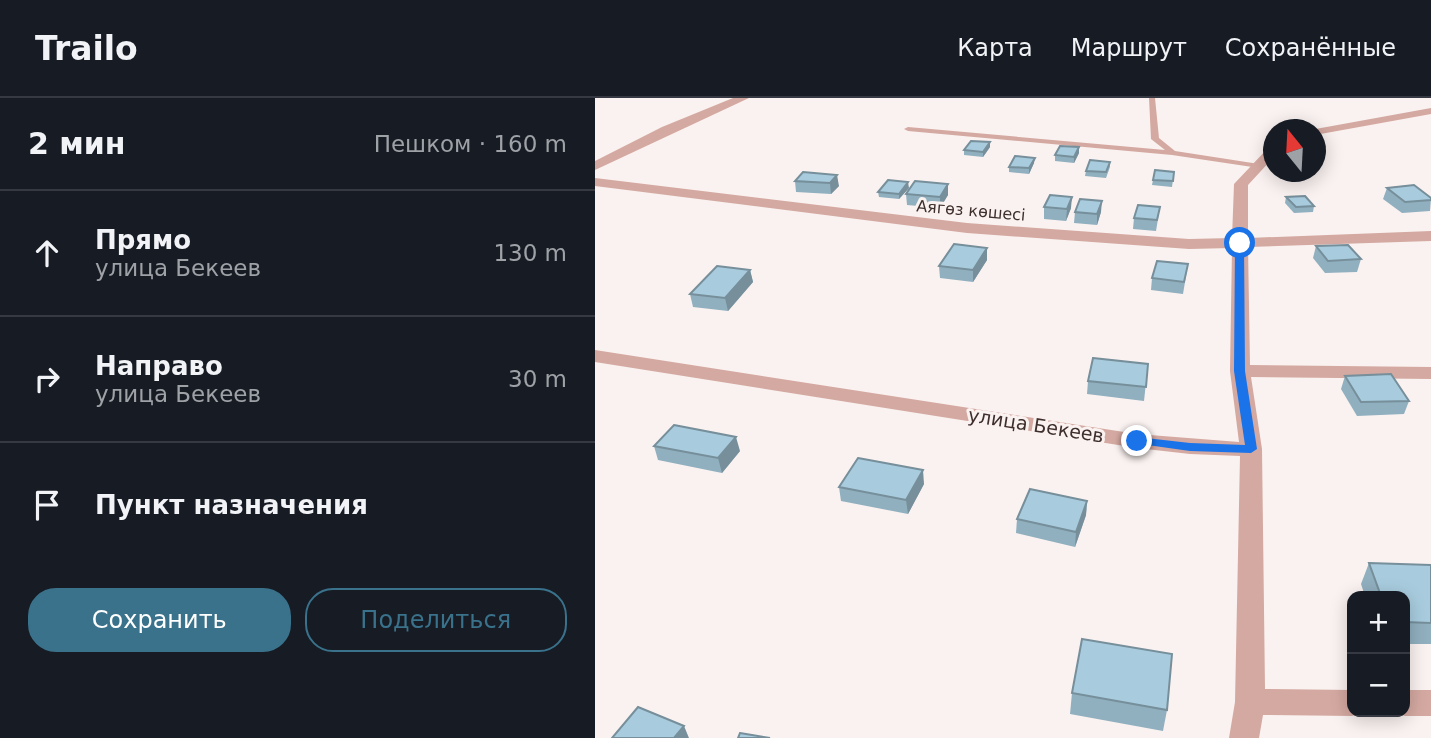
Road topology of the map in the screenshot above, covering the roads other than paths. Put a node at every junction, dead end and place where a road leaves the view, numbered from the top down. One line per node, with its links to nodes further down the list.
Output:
1 (743, 98): 8 (street)
2 (1151, 98): 6 (lane)
3 (1431, 111): 5 (street)
4 (908, 129): 6 (lane)
5 (1326, 129)
6 (1172, 153): 9 (lane)
7 (1263, 162): 9 (street)
8 (595, 166)
9 (1259, 166): 12 (street)
10 (595, 182): 12 (street, Аягөз көшесі)
11 (1431, 236): 12 (street)
12 (1240, 243): 14 (street)
13 (595, 356): 16 (street, улица Бекеев)
14 (1240, 371): 15 (street); 16 (street)
15 (1431, 373)
16 (1251, 449): 17 (street)
17 (1250, 702): 18 (street); 21 (street)
18 (1347, 703)
19 (1410, 703): 20 (street)
20 (1431, 703)
21 (1244, 738)

